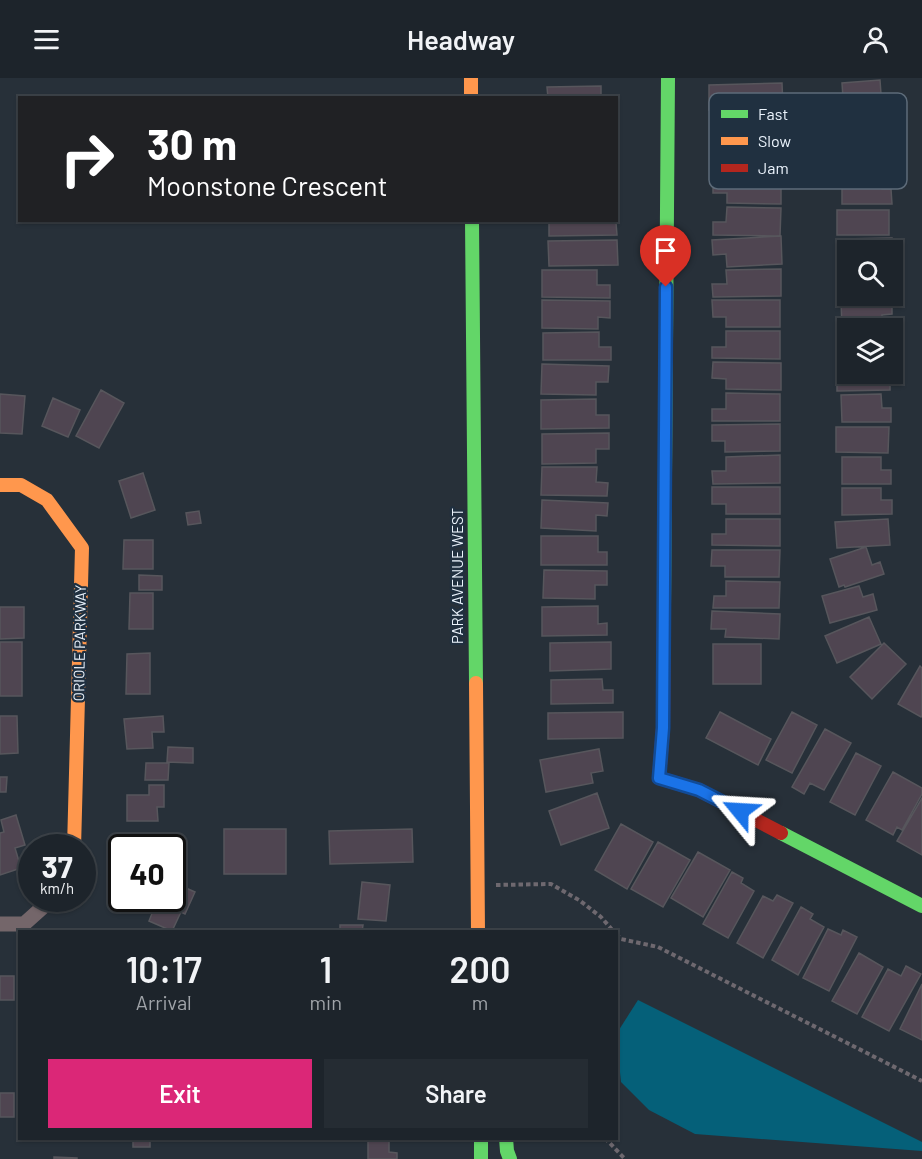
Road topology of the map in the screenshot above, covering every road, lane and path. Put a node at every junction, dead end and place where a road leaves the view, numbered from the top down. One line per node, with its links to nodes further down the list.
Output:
1 (471, 78): 3 (street)
2 (668, 78): 8 (street)
3 (471, 96)
4 (472, 222): 7 (street, PARK AVENUE WEST)
5 (0, 485): 6 (street, ORIOLE PARKWAY)
6 (75, 834)
7 (477, 885): 11 (street, PARK AVENUE WEST); 12 (path)
8 (922, 906)
9 (37, 912): 10 (street)
10 (0, 924)
11 (478, 930)
12 (612, 930)
13 (619, 941): 14 (path)
14 (922, 1081)
15 (481, 1140): 18 (street)
16 (506, 1140): 19 (street)
17 (607, 1140): 20 (path)
18 (481, 1159)
19 (510, 1159)
20 (625, 1159)

